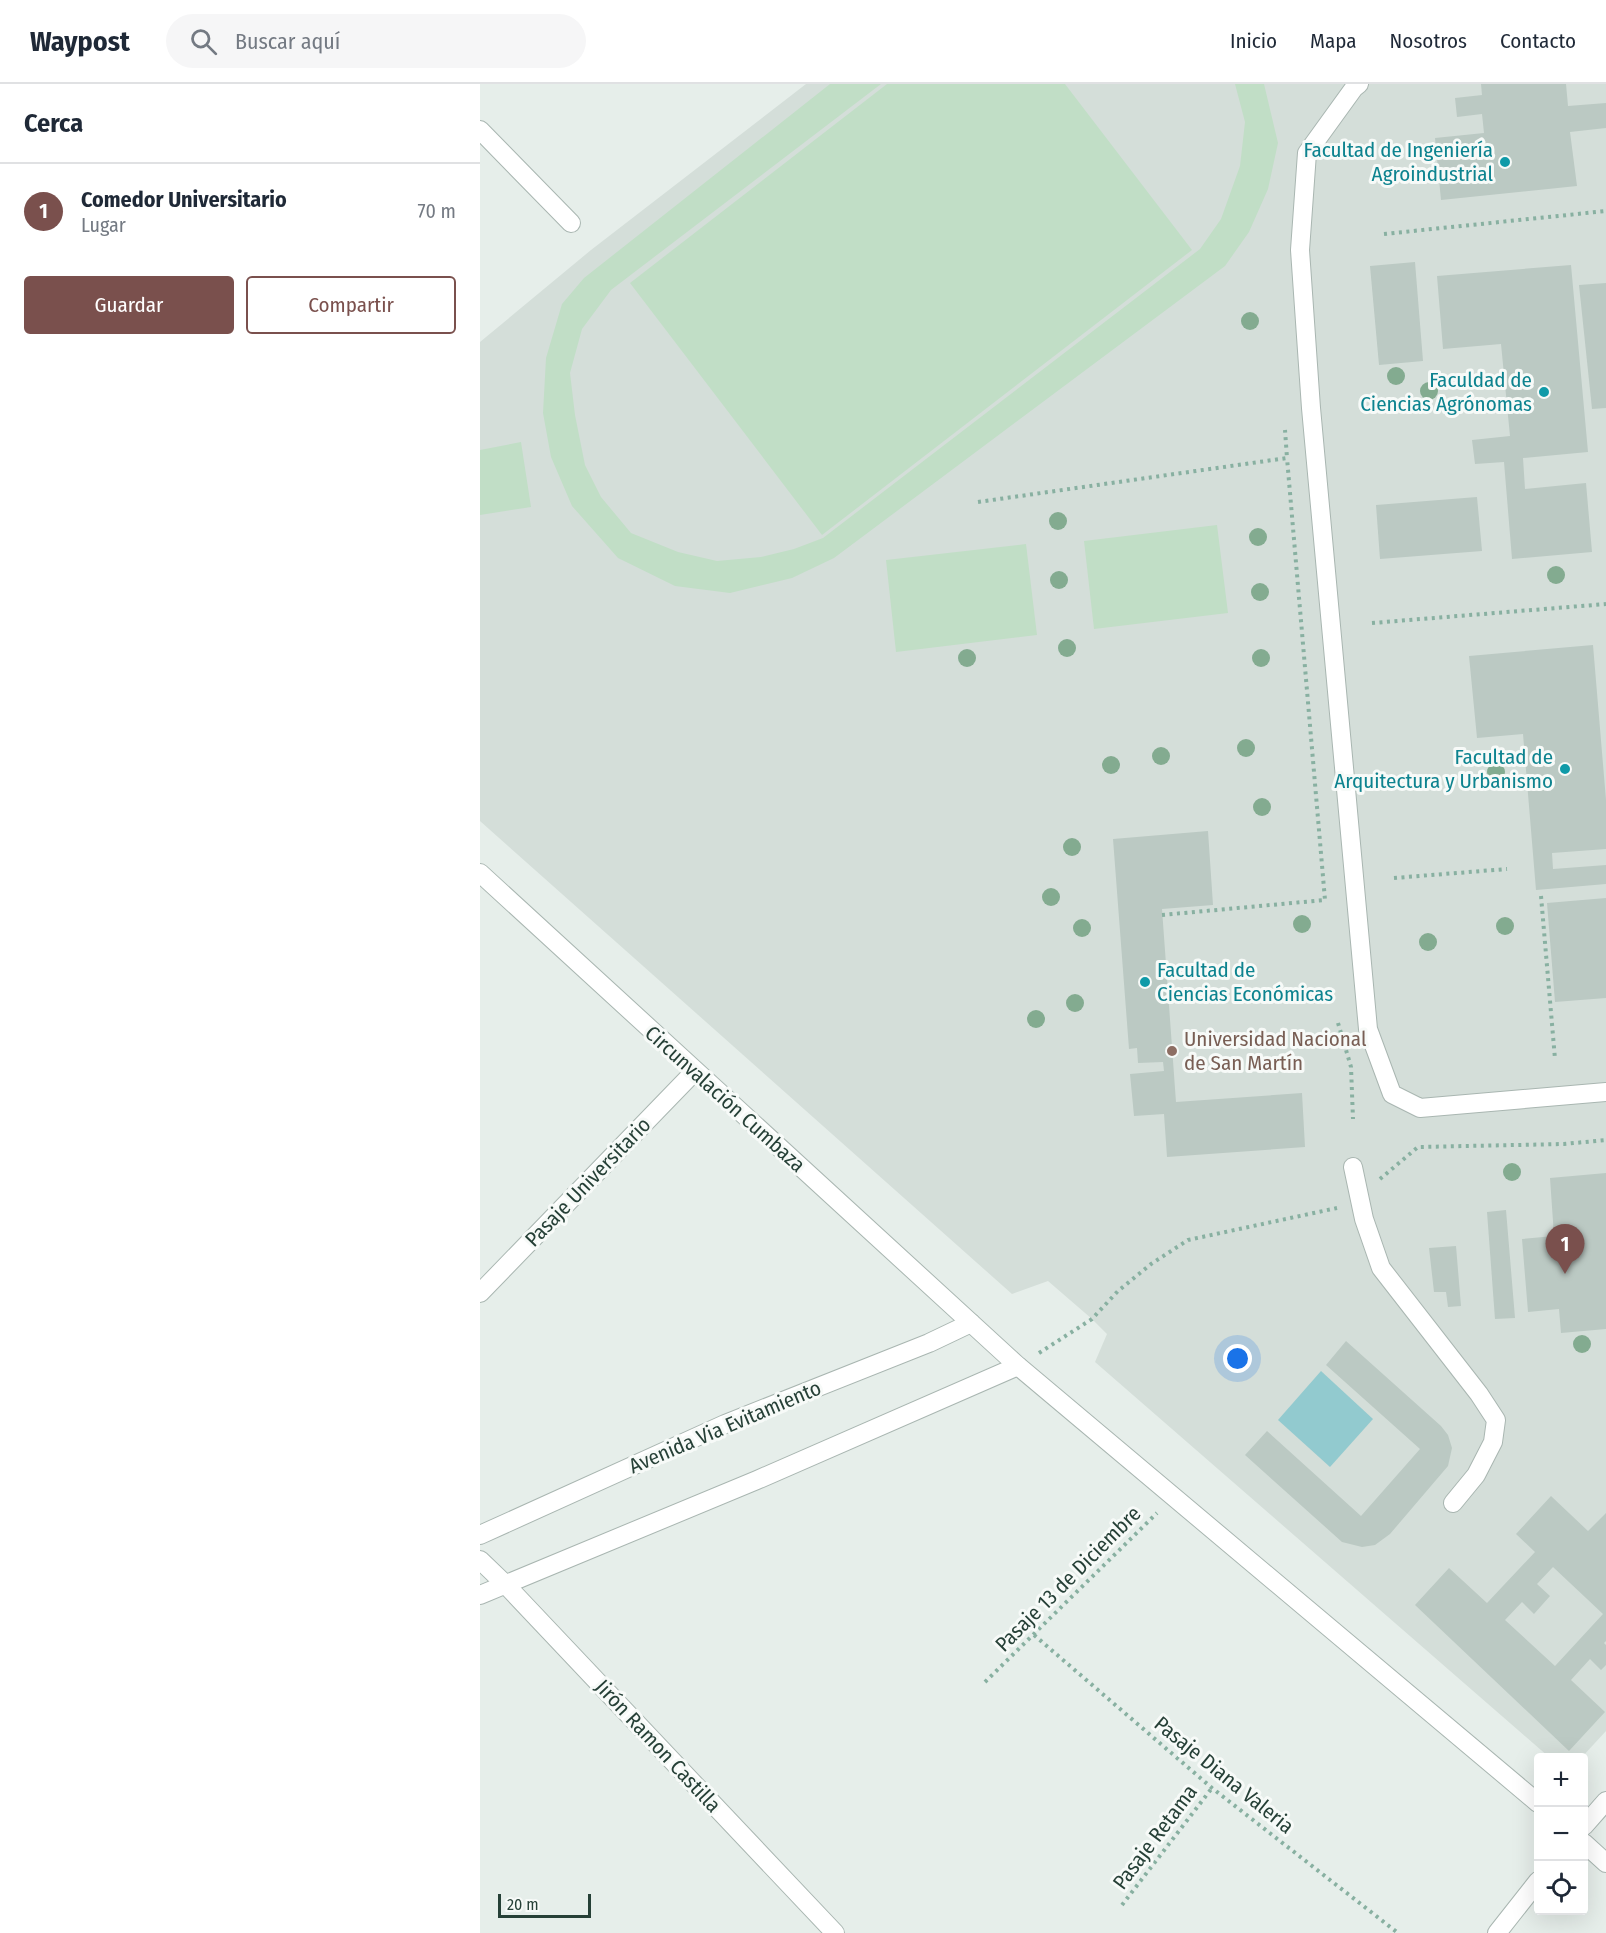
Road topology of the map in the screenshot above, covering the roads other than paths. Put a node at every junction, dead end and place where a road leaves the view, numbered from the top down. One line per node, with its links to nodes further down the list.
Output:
1 (1359, 84): 6 (street)
2 (480, 130): 3 (street)
3 (571, 223)
4 (480, 873): 5 (street, Circunvalación Cumbaza)
5 (695, 1071): 8 (street, Pasaje Universitario); 9 (street, Circunvalación Cumbaza)
6 (1606, 1092)
7 (1353, 1167): 11 (street)
8 (480, 1293)
9 (972, 1323): 10 (street, Circunvalación Cumbaza); 12 (street, Avenida Via Evitamiento)
10 (1018, 1366): 14 (street); 16 (street, Circunvalación Cumbaza)
11 (1453, 1503)
12 (480, 1535)
13 (480, 1560): 14 (street, Jirón Ramon Castilla)
14 (506, 1585): 15 (street); 22 (street, Jirón Ramon Castilla)
15 (480, 1595)
16 (1534, 1799)
17 (1606, 1801): 18 (street)
18 (1588, 1821)
19 (1588, 1847): 20 (street)
20 (1606, 1863)
21 (1534, 1887): 23 (street)
22 (835, 1933)
23 (1497, 1933)

